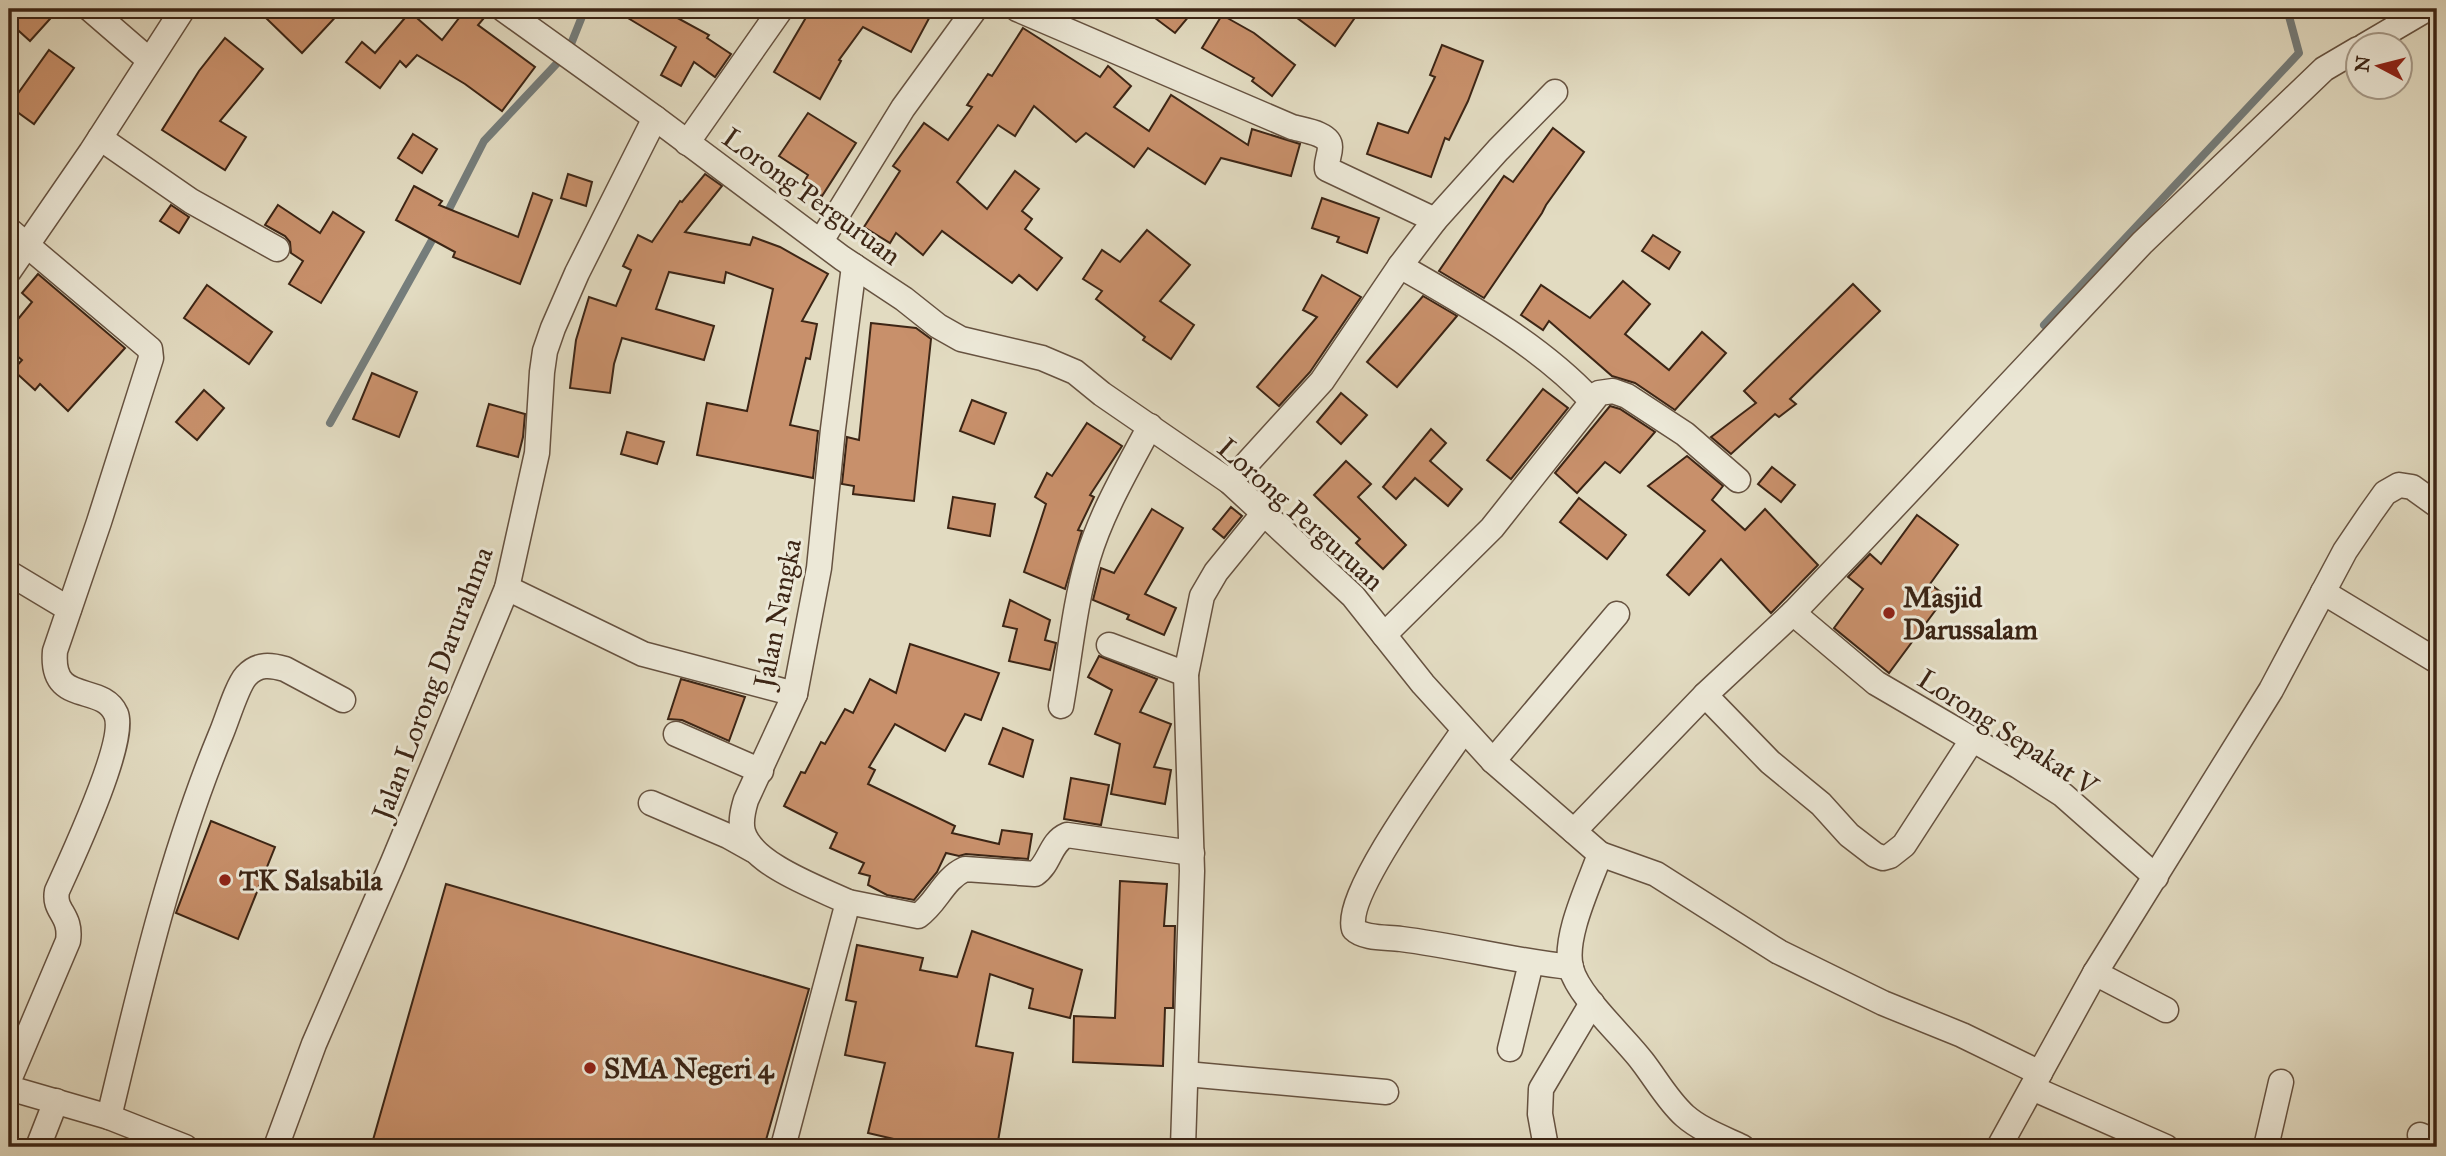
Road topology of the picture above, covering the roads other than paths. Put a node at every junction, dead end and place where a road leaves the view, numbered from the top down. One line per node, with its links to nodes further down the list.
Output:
1 (90, 9): 10 (street)
2 (183, 9): 10 (street)
3 (503, 9): 12 (street, Lorong Perguruan)
4 (781, 9): 14 (street)
5 (975, 9): 17 (street)
6 (1017, 9): 15 (street)
7 (2427, 9): 8 (street)
8 (2388, 32)
9 (2344, 57): 32 (street)
10 (149, 60): 13 (street)
11 (1555, 92): 15 (street)
12 (655, 118): 14 (street, Lorong Perguruan); 29 (street, Jalan Lorong Darurahma)
13 (100, 138): 16 (street); 18 (street)
14 (687, 143): 17 (street, Lorong Perguruan)
15 (1435, 220): 20 (street)
16 (18, 237): 21 (street); 31 (street)
17 (821, 242): 19 (street, Lorong Perguruan)
18 (277, 249)
19 (854, 266): 23 (street, Lorong Perguruan); 38 (street, Jalan Nangka)
20 (1400, 266): 22 (street); 25 (street)
21 (9, 271)
22 (1592, 401): 24 (street); 34 (street)
23 (1150, 426): 25 (street, Lorong Perguruan); 41 (street)
24 (1738, 480)
25 (1230, 482): 27 (street, Lorong Perguruan)
26 (2437, 505): 30 (street)
27 (1264, 513): 34 (street, Lorong Perguruan); 37 (street)
28 (9, 573): 31 (street)
29 (507, 588): 38 (street); 70 (street, Jalan Lorong Darurahma)
30 (2323, 592): 36 (street); 52 (street)
31 (69, 609): 61 (street)
32 (1793, 613): 39 (street); 44 (street, Lorong Sepakat V)
33 (1617, 614): 45 (street)
34 (1384, 635): 42 (street, Lorong Perguruan)
35 (1108, 645): 37 (street)
36 (2437, 661)
37 (1186, 674): 50 (street)
38 (795, 694): 46 (street, Jalan Nangka)
39 (1705, 695): 44 (street); 48 (street)
40 (343, 701): 67 (street)
41 (1061, 706)
42 (1464, 730): 45 (street, Lorong Perguruan); 54 (street)
43 (676, 734): 46 (street)
44 (1972, 740): 52 (street, Lorong Sepakat V)
45 (1493, 761): 48 (street, Lorong Perguruan)
46 (761, 771): 49 (street, Jalan Nangka)
47 (651, 803): 49 (street)
48 (1574, 831): 51 (street, Lorong Perguruan)
49 (757, 852): 53 (street, Jalan Nangka)
50 (1192, 853): 53 (street, Jalan Nangka); 60 (street)
51 (1600, 854): 55 (street); 62 (street)
52 (2156, 877): 56 (street)
53 (848, 902): 71 (street)
54 (1531, 963): 55 (street); 59 (street)
55 (1571, 967): 57 (street)
56 (2095, 973): 58 (street); 62 (street)
57 (1592, 1003): 73 (street); 74 (street)
58 (2166, 1010)
59 (1510, 1049)
60 (1186, 1074): 65 (street); 72 (street)
61 (9, 1080)
62 (2036, 1081): 75 (street); 76 (street)
63 (2281, 1082): 77 (street)
64 (9, 1088): 66 (street)
65 (1387, 1092)
66 (56, 1101): 67 (street); 68 (street)
67 (110, 1117): 69 (street)
68 (38, 1147)
69 (185, 1147)
70 (276, 1147)
71 (783, 1147)
72 (1183, 1147)
73 (1546, 1147)
74 (1742, 1147)
75 (1999, 1147)
76 (2166, 1147)
77 (2266, 1147)

